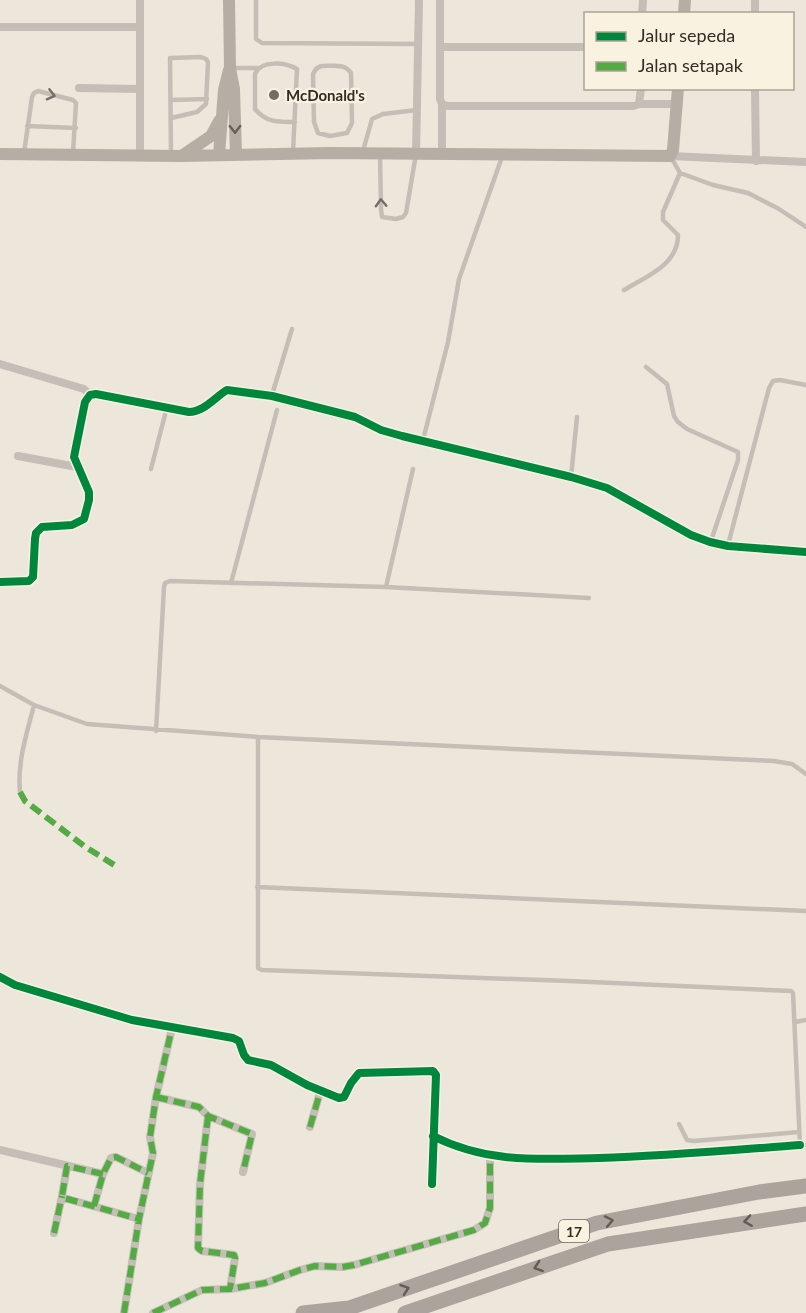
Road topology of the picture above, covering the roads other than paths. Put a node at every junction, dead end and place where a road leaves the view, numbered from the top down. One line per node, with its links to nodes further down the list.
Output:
1 (140, 0): 7 (street)
2 (229, 0): 11 (main road)
3 (256, 0): 8 (lane)
4 (419, 0): 8 (street)
5 (440, 0): 10 (street)
6 (0, 27): 7 (street)
7 (140, 27): 14 (street)
8 (418, 44): 23 (street)
9 (584, 46): 10 (street)
10 (440, 47): 20 (street)
11 (230, 68): 12 (lane); 24 (main road); 42 (main road, one-way to 42)
12 (258, 68): 26 (lane); 26 (lane)
13 (79, 88): 14 (street)
14 (140, 89): 39 (street)
15 (641, 90): 21 (street)
16 (678, 90): 22 (main road)
17 (755, 90): 45 (street)
18 (207, 99): 19 (lane); 19 (lane); 25 (lane)
19 (171, 100): 25 (lane)
20 (442, 104): 21 (street); 38 (street)
21 (639, 104): 22 (street)
22 (677, 104): 44 (main road)
23 (417, 110): 35 (lane); 37 (street)
24 (222, 112): 40 (main road); 41 (main road)
25 (171, 117): 40 (lane)
26 (295, 122): 34 (lane)
27 (27, 126): 28 (lane); 28 (lane, one-way to 28); 30 (lane)
28 (76, 128): 31 (lane)
29 (330, 136): 29 (lane); 32 (lane)
30 (24, 153): 31 (main road); 33 (main road)
31 (72, 153): 39 (main road)
32 (330, 153): 34 (main road); 35 (main road)
33 (0, 154)
34 (293, 154): 42 (main road)
35 (363, 154): 36 (main road)
36 (380, 154): 37 (main road); 37 (lane, one-way to 36)
37 (416, 154): 38 (main road)
38 (442, 154): 43 (main road)
39 (140, 155): 40 (main road)
40 (176, 155): 41 (main road)
41 (219, 155): 42 (main road)
42 (236, 155)
43 (503, 155): 44 (main road); 59 (lane)
44 (670, 156): 45 (street); 47 (lane)
45 (756, 161): 46 (street)
46 (806, 162)
47 (681, 172): 48 (lane); 49 (lane)
48 (806, 228)
49 (624, 290)
50 (292, 329): 55 (lane)
51 (0, 364): 54 (street)
52 (646, 367): 65 (lane)
53 (806, 385): 66 (lane)
54 (90, 395): 56 (street); 61 (street)
55 (272, 396): 56 (street); 59 (street)
56 (167, 407): 62 (lane)
57 (277, 410): 69 (lane)
58 (577, 417): 64 (lane)
59 (423, 442): 64 (street)
60 (18, 456): 61 (street)
61 (77, 467): 68 (street)
62 (151, 469)
63 (413, 470): 70 (lane)
64 (571, 477): 65 (street)
65 (711, 542): 66 (street)
66 (728, 546): 67 (street)
67 (806, 552)
68 (0, 582)
69 (231, 583): 70 (lane); 74 (lane)
70 (386, 587): 71 (lane)
71 (589, 598)
72 (0, 686): 73 (lane)
73 (34, 705): 74 (lane); 77 (lane)
74 (156, 731): 75 (lane)
75 (258, 737): 76 (lane); 78 (lane)
76 (806, 774)
77 (20, 792)
78 (257, 887): 79 (lane); 82 (lane)
79 (806, 911)
80 (0, 976): 83 (street)
81 (806, 1020): 82 (lane)
82 (795, 1022): 89 (lane)
83 (172, 1028): 84 (street); 85 (street)
84 (321, 1089): 88 (street); 90 (street)
85 (156, 1096): 86 (street); 96 (street)
86 (208, 1116): 95 (street); 105 (street)
87 (679, 1124): 89 (lane)
88 (310, 1127)
89 (799, 1132): 91 (lane)
90 (433, 1136): 93 (street); 98 (street)
91 (803, 1145): 93 (street)
92 (0, 1149): 94 (street)
93 (490, 1156): 105 (street)
94 (67, 1166): 97 (street); 100 (street)
95 (243, 1172)
96 (148, 1173): 97 (street); 103 (street)
97 (103, 1174): 101 (street)
98 (432, 1184)
99 (806, 1186): 107 (highway, 17, one-way to 99)
100 (62, 1196): 101 (street); 104 (street)
101 (94, 1206): 103 (street)
102 (806, 1214): 106 (highway, 17, one-way to 106)
103 (138, 1219): 108 (street)
104 (54, 1233)
105 (230, 1289): 109 (street)
106 (442, 1300): 111 (highway, 17); 112 (highway)
107 (345, 1310): 110 (highway)
108 (124, 1313)
109 (153, 1313)
110 (303, 1313)
111 (405, 1313)
112 (425, 1313)

